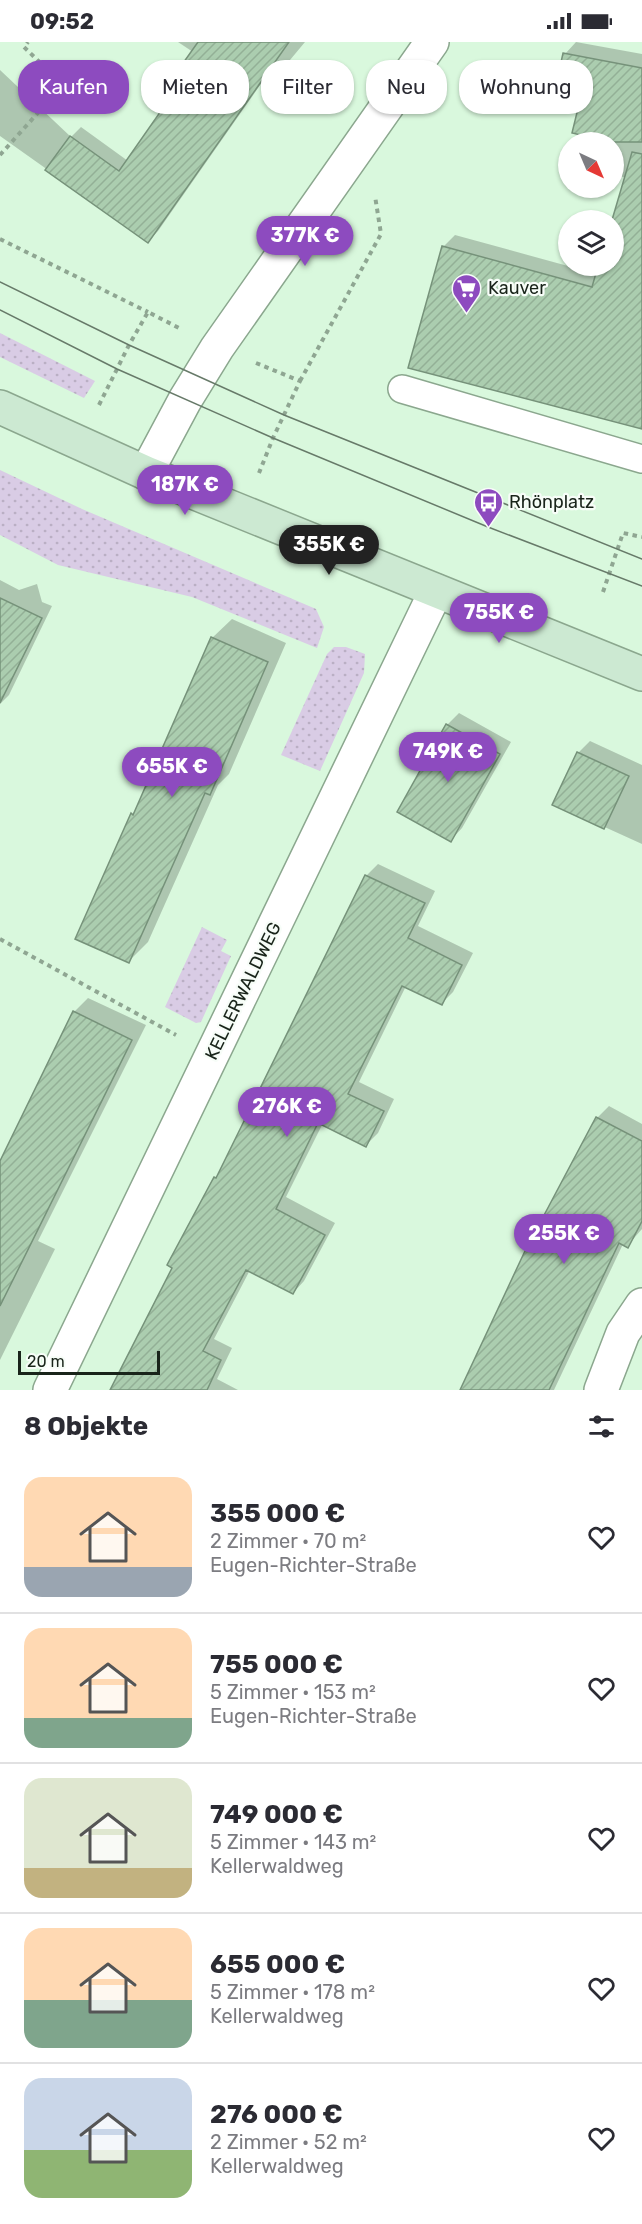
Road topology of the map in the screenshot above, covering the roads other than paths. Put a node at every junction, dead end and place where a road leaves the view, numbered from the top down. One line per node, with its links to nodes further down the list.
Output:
1 (432, 42): 5 (street)
2 (402, 389): 4 (lane)
3 (0, 407): 5 (main road)
4 (642, 459)
5 (146, 473): 6 (main road)
6 (436, 591): 7 (main road); 9 (street, KELLERWALDWEG)
7 (642, 674)
8 (642, 1305): 10 (street)
9 (50, 1390)
10 (601, 1390)

